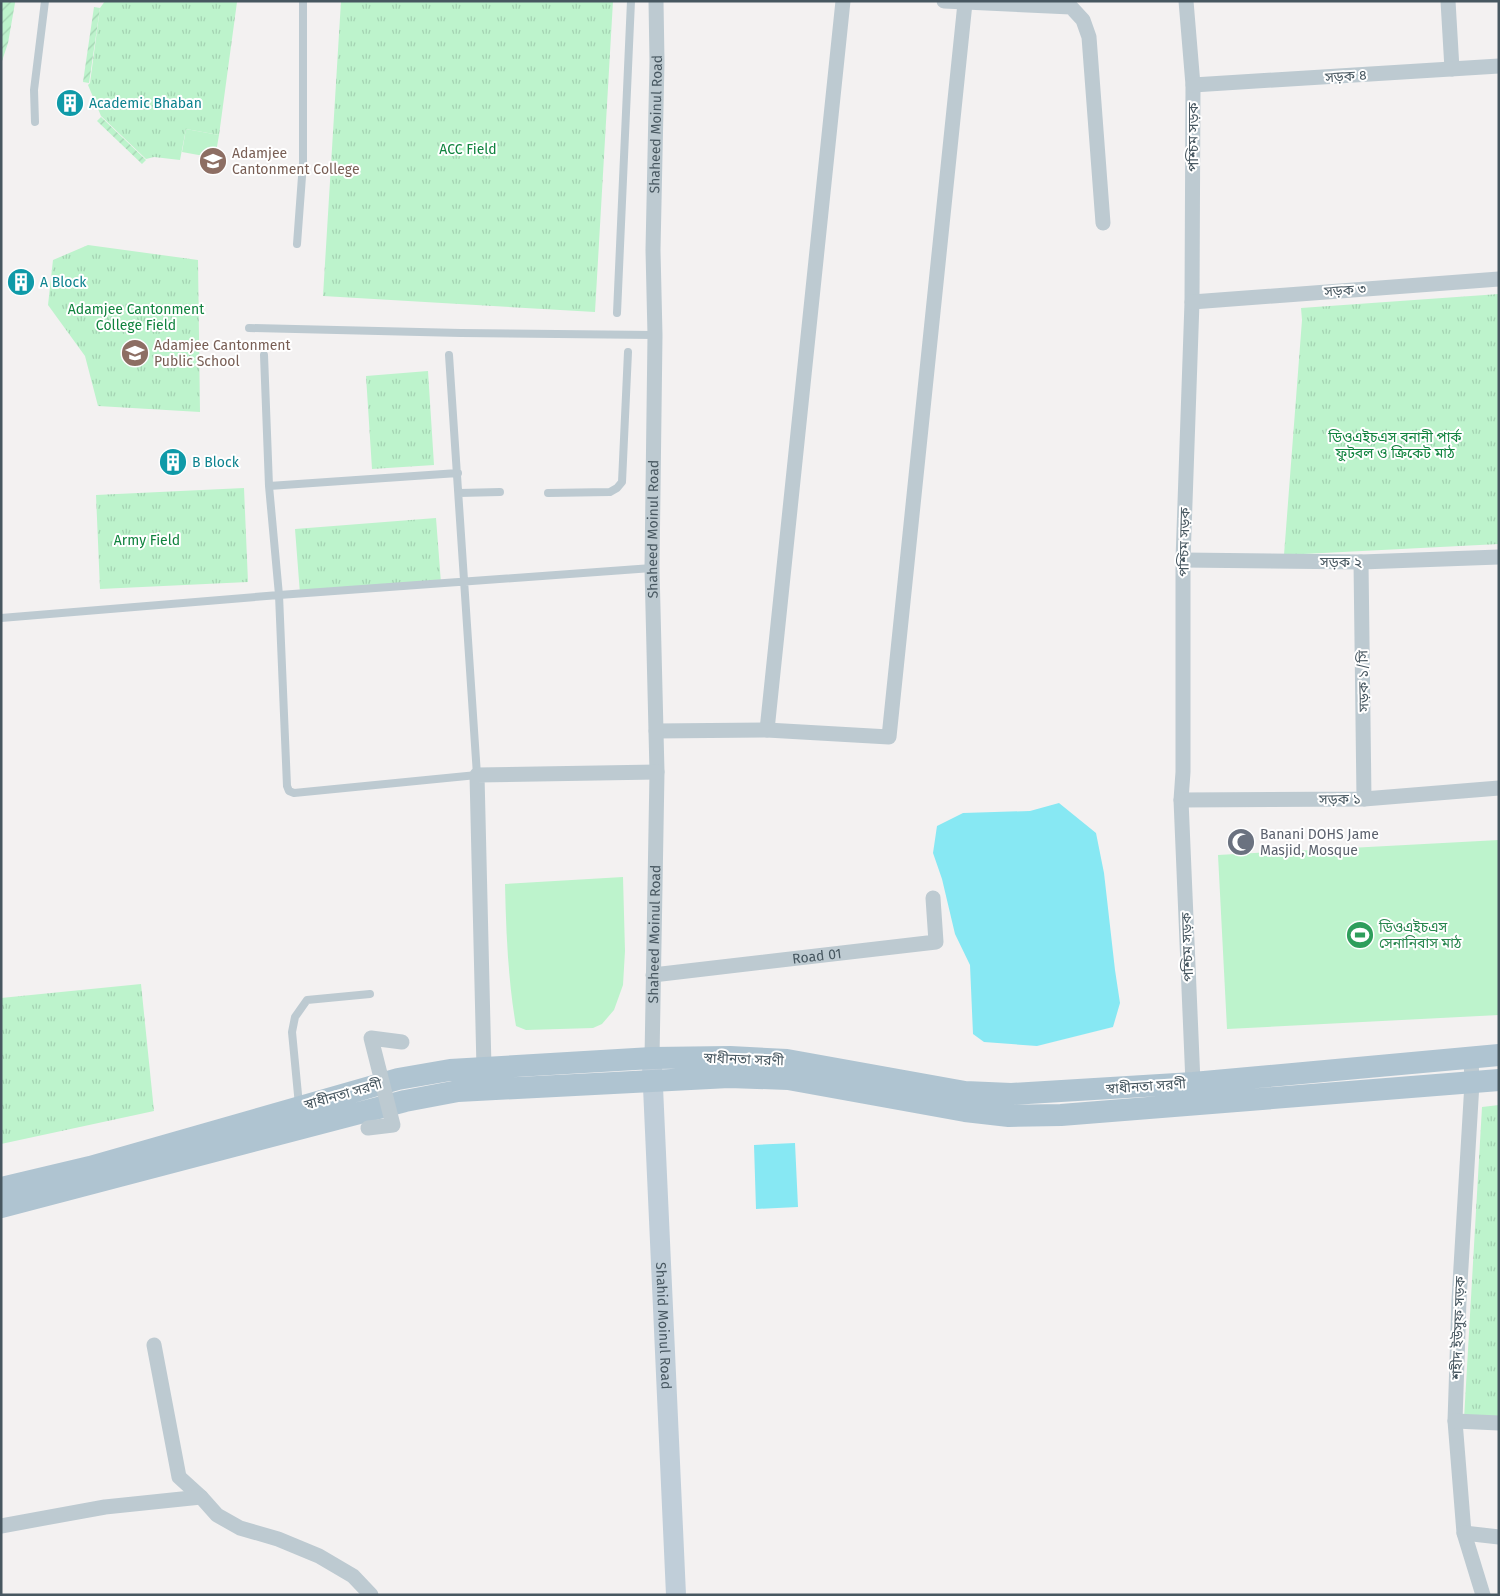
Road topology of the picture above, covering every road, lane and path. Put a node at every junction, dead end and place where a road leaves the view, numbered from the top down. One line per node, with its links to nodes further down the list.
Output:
1 (45, 1): 13 (lane)
2 (303, 1): 15 (lane)
3 (631, 1): 18 (lane)
4 (656, 1): 20 (street, Shaheed Moinul Road)
5 (843, 1): 37 (street)
6 (944, 1): 9 (street)
7 (1186, 1): 12 (street, পশ্চিম সড়ক)
8 (1448, 1): 11 (street)
9 (966, 3): 14 (street); 37 (street)
10 (1499, 66): 11 (street, সড়ক ৪)
11 (1452, 69): 12 (street, সড়ক ৪)
12 (1193, 86): 17 (street, পশ্চিম সড়ক)
13 (35, 122)
14 (1103, 223)
15 (297, 244)
16 (1499, 279): 17 (street, সড়ক ৩)
17 (1192, 302): 30 (street, পশ্চিম সড়ক)
18 (617, 312)
19 (249, 328): 20 (lane)
20 (655, 335): 32 (street, Shaheed Moinul Road)
21 (628, 352): 28 (lane)
22 (264, 355): 25 (lane)
23 (449, 355): 24 (lane)
24 (458, 473): 25 (lane); 27 (lane)
25 (269, 486): 34 (lane)
26 (500, 492): 27 (lane)
27 (459, 493): 33 (lane)
28 (548, 493)
29 (1499, 558): 31 (street, সড়ক ২)
30 (1183, 560): 31 (street, সড়ক ২); 42 (street, পশ্চিম সড়ক)
31 (1361, 562): 41 (street, সড়ক ১/সি)
32 (652, 568): 33 (lane); 36 (street, Shaheed Moinul Road)
33 (464, 582): 34 (lane); 39 (lane)
34 (279, 595): 35 (lane); 39 (lane)
35 (1, 618)
36 (656, 730): 37 (street); 38 (street, Shaheed Moinul Road)
37 (767, 730)
38 (657, 772): 39 (street); 44 (street, Shaheed Moinul Road)
39 (477, 775): 50 (street)
40 (1499, 788): 41 (street, সড়ক ১)
41 (1364, 799): 42 (street, সড়ক ১)
42 (1181, 800): 53 (street, পশ্চিম সড়ক)
43 (933, 898): 44 (street, Road 01)
44 (653, 975): 48 (street, Shaheed Moinul Road)
45 (370, 994): 55 (lane)
46 (402, 1042): 56 (street, bridge)
47 (1499, 1055): 49 (main road, স্বাধীনতা সরণী)
48 (652, 1058): 50 (main road, স্বাধীনতা সরণী); 52 (street, Shahid Moinul Road); 53 (main road, স্বাধীনতা সরণী)
49 (1471, 1058): 53 (main road, স্বাধীনতা সরণী); 54 (street, শহীদ ইউসুফ সড়ক)
50 (484, 1068): 55 (main road, স্বাধীনতা সরণী)
51 (1499, 1080): 54 (main road, স্বাধীনতা সরণী)
52 (653, 1081): 54 (main road, স্বাধীনতা সরণী); 58 (main road, স্বাধীনতা সরণী); 67 (street, Shahid Moinul Road)
53 (1192, 1083)
54 (1472, 1083): 60 (street, শহীদ ইউসুফ সড়ক)
55 (299, 1107): 57 (main road, স্বাধীনতা সরণী)
56 (368, 1128)
57 (1, 1188)
58 (1, 1207)
59 (154, 1345): 62 (street)
60 (1455, 1421): 61 (street); 64 (street, শহীদ ইউসুফ সড়ক)
61 (1499, 1423)
62 (201, 1497): 63 (street); 66 (street)
63 (1, 1526)
64 (1464, 1533): 65 (street); 68 (street, শহীদ ইউসুফ সড়ক)
65 (1499, 1536)
66 (372, 1595)
67 (676, 1595)
68 (1483, 1595)

